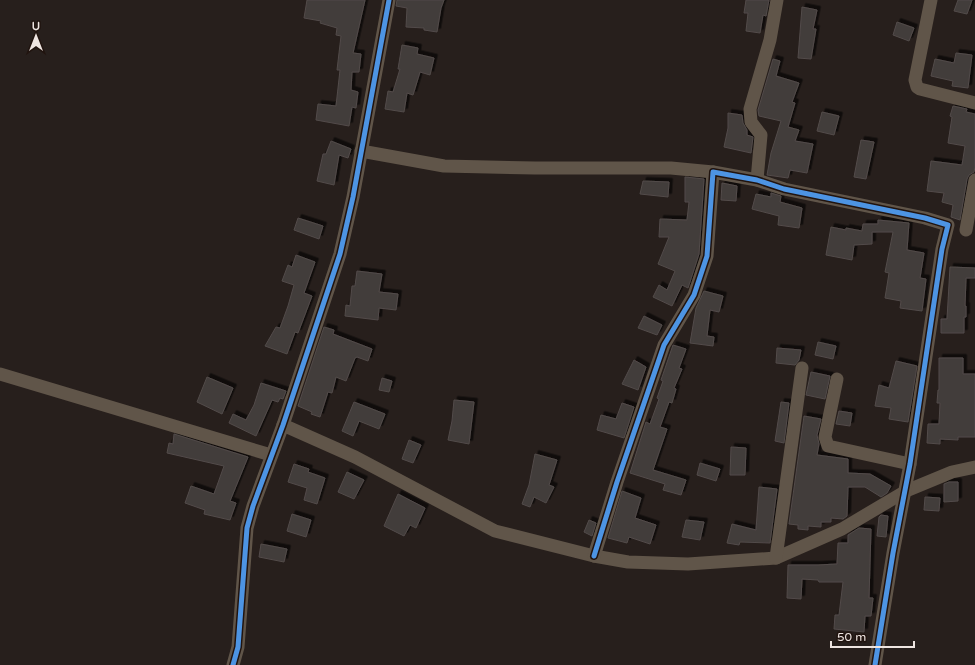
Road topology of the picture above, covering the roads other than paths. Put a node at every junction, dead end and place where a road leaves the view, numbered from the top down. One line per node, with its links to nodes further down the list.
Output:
1 (388, 0): 5 (street)
2 (777, 0): 7 (street)
3 (931, 0): 4 (street)
4 (975, 103)
5 (361, 151): 6 (street); 14 (street)
6 (713, 172): 7 (street); 19 (street)
7 (757, 180): 9 (street)
8 (975, 180): 10 (street)
9 (948, 225): 10 (street); 16 (street)
10 (970, 231)
11 (802, 368): 20 (street)
12 (0, 374): 15 (street)
13 (837, 379): 16 (street)
14 (282, 425): 15 (street); 19 (street)
15 (270, 455): 21 (street)
16 (910, 464): 18 (street)
17 (975, 467): 18 (street)
18 (906, 491): 20 (street); 22 (street)
19 (594, 556): 20 (street)
20 (776, 558)
21 (233, 665)
22 (875, 665)

